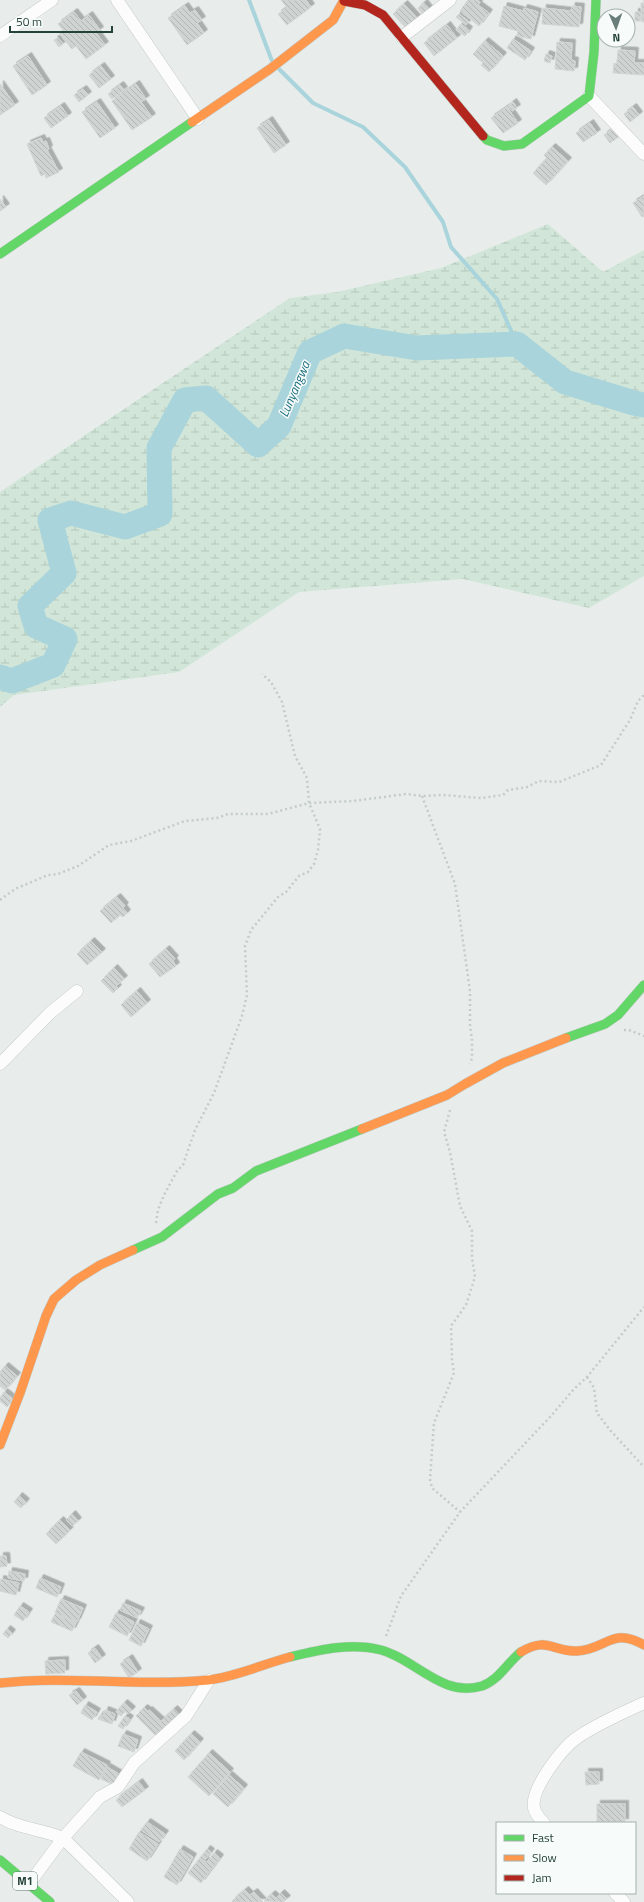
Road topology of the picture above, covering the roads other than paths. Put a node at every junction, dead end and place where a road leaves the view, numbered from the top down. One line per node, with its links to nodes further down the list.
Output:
1 (52, 0): 6 (street)
2 (117, 0): 9 (street)
3 (344, 0): 7 (main road); 9 (main road)
4 (450, 0): 7 (street)
5 (596, 0): 8 (main road)
6 (0, 36)
7 (402, 37): 8 (main road)
8 (589, 96): 10 (street)
9 (198, 120): 11 (main road)
10 (644, 154)
11 (0, 254)
12 (644, 985): 15 (main road)
13 (77, 991): 14 (street)
14 (0, 1064)
15 (0, 1444)
16 (644, 1645): 17 (main road)
17 (209, 1680): 18 (main road); 22 (street)
18 (0, 1683)
19 (644, 1702): 21 (street)
20 (0, 1817): 22 (street)
21 (543, 1822)
22 (62, 1838): 24 (street); 27 (street)
23 (0, 1860): 24 (main road, M1)
24 (29, 1884): 26 (main road, M1)
25 (616, 1894): 28 (street)
26 (50, 1902)
27 (128, 1902)
28 (624, 1902)

